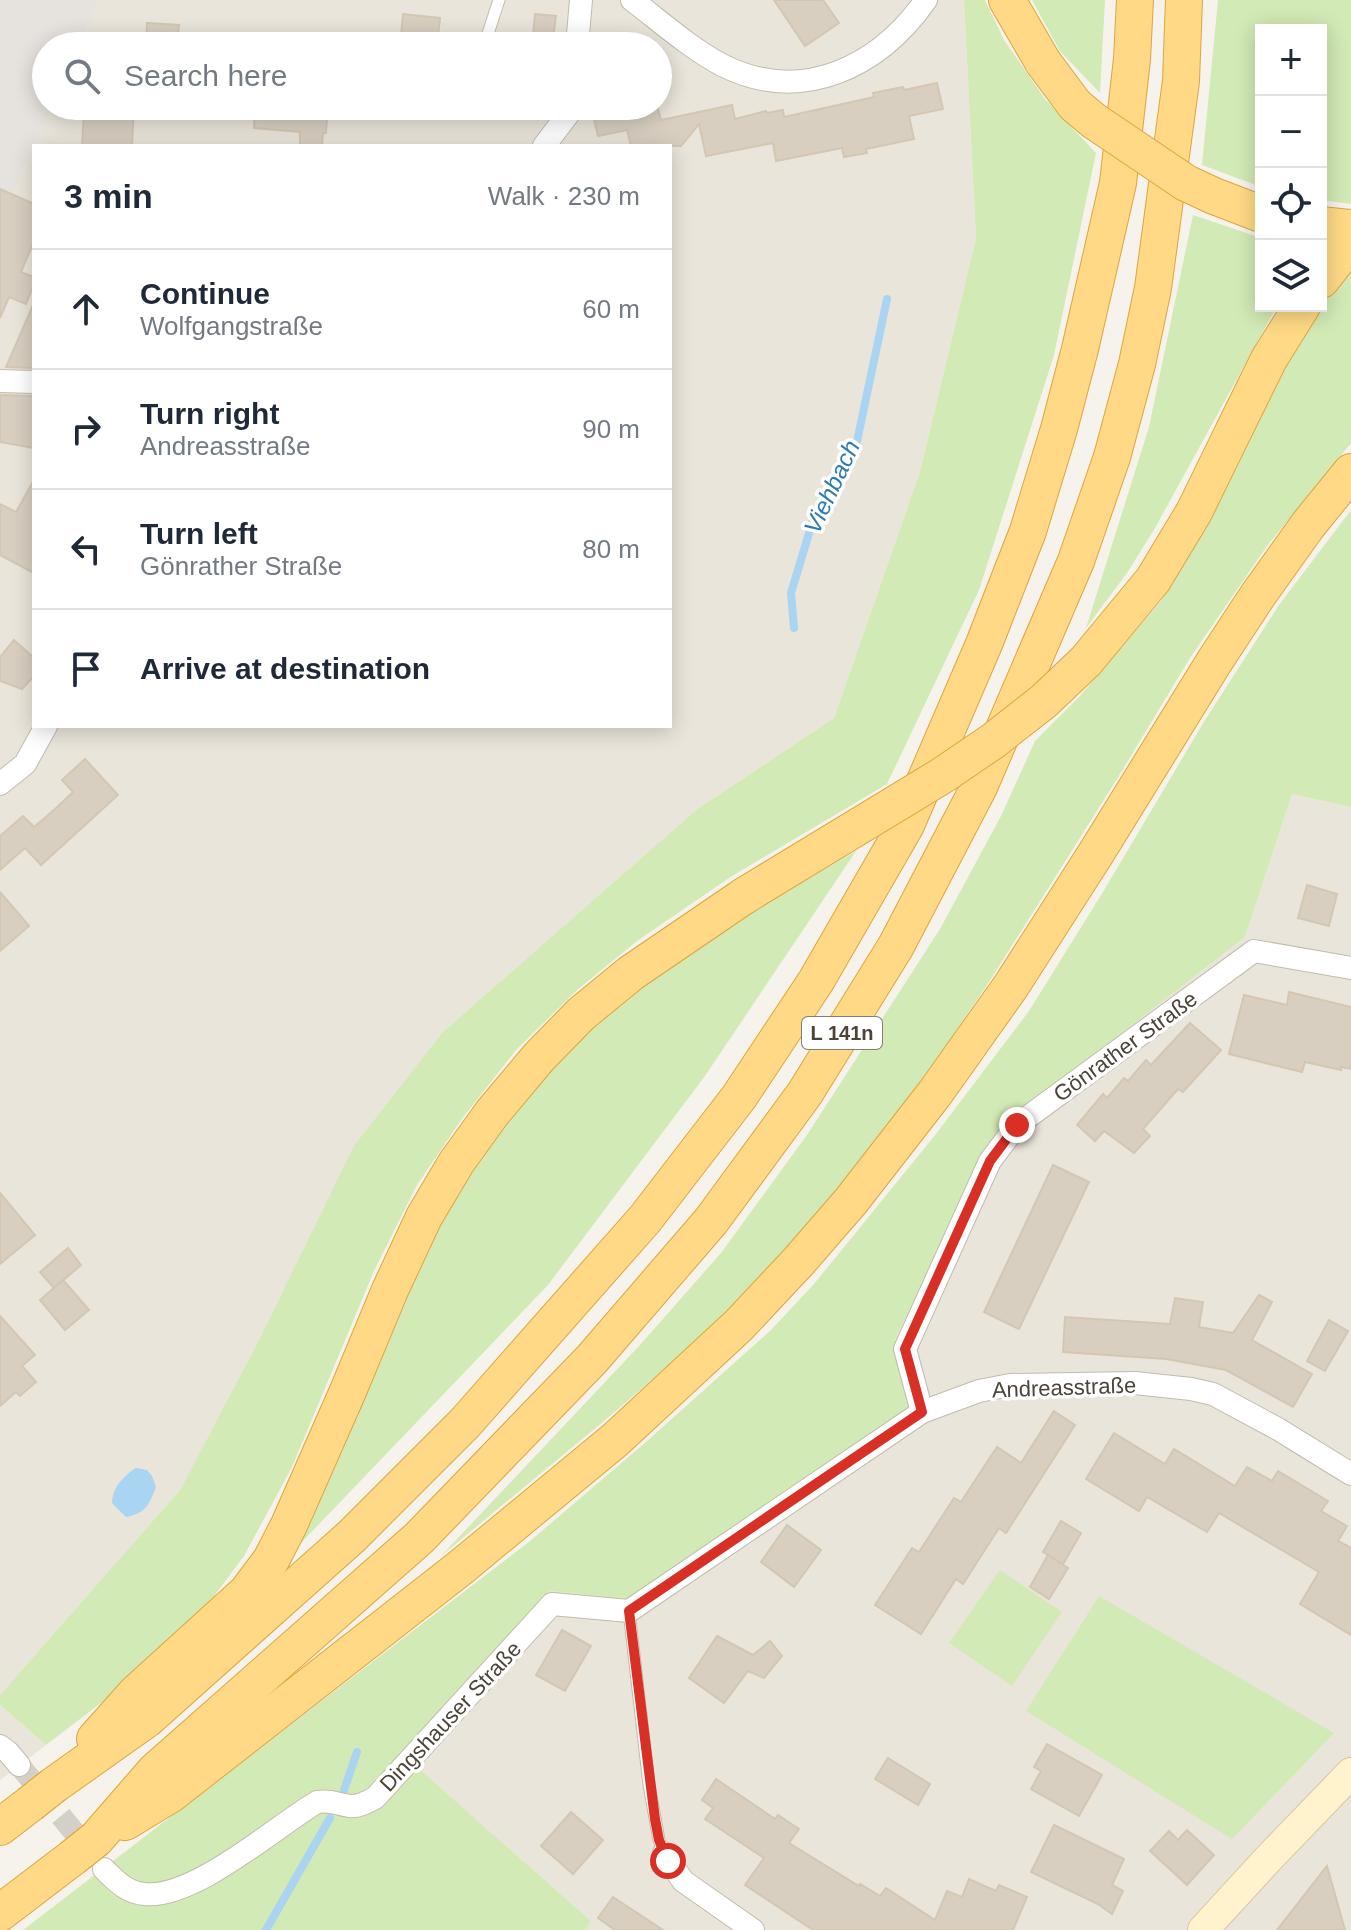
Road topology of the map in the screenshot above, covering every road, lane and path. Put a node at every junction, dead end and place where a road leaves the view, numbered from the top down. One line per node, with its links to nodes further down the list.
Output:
1 (499, 0): 8 (lane)
2 (581, 0): 9 (street)
3 (632, 0): 4 (street)
4 (926, 0)
5 (1007, 0): 12 (highway, bridge)
6 (1135, 0): 30 (highway, L 141n)
7 (1184, 0): 33 (highway, L 141n)
8 (489, 32)
9 (578, 32)
10 (564, 120): 11 (street)
11 (546, 144)
12 (1255, 212)
13 (1327, 226): 14 (highway)
14 (1351, 228)
15 (1351, 242): 16 (highway)
16 (1327, 272)
17 (1298, 312): 30 (highway, bridge)
18 (0, 381): 19 (street)
19 (32, 382)
20 (1351, 472): 33 (highway)
21 (45, 728): 22 (street)
22 (0, 784)
23 (1351, 968): 24 (street, Gönrather Straße)
24 (922, 1412): 25 (street, Andreasstraße); 26 (street, Andreasstraße)
25 (1351, 1474)
26 (629, 1611): 32 (lane); 33 (street, Dingshauser Straße)
27 (0, 1746): 28 (street)
28 (19, 1765)
29 (1351, 1773): 36 (main road)
30 (42, 1794): 31 (highway, L 141n)
31 (0, 1827)
32 (664, 1853): 35 (street)
33 (91, 1855): 34 (highway, L 141n)
34 (0, 1913)
35 (753, 1930)
36 (1203, 1930)

